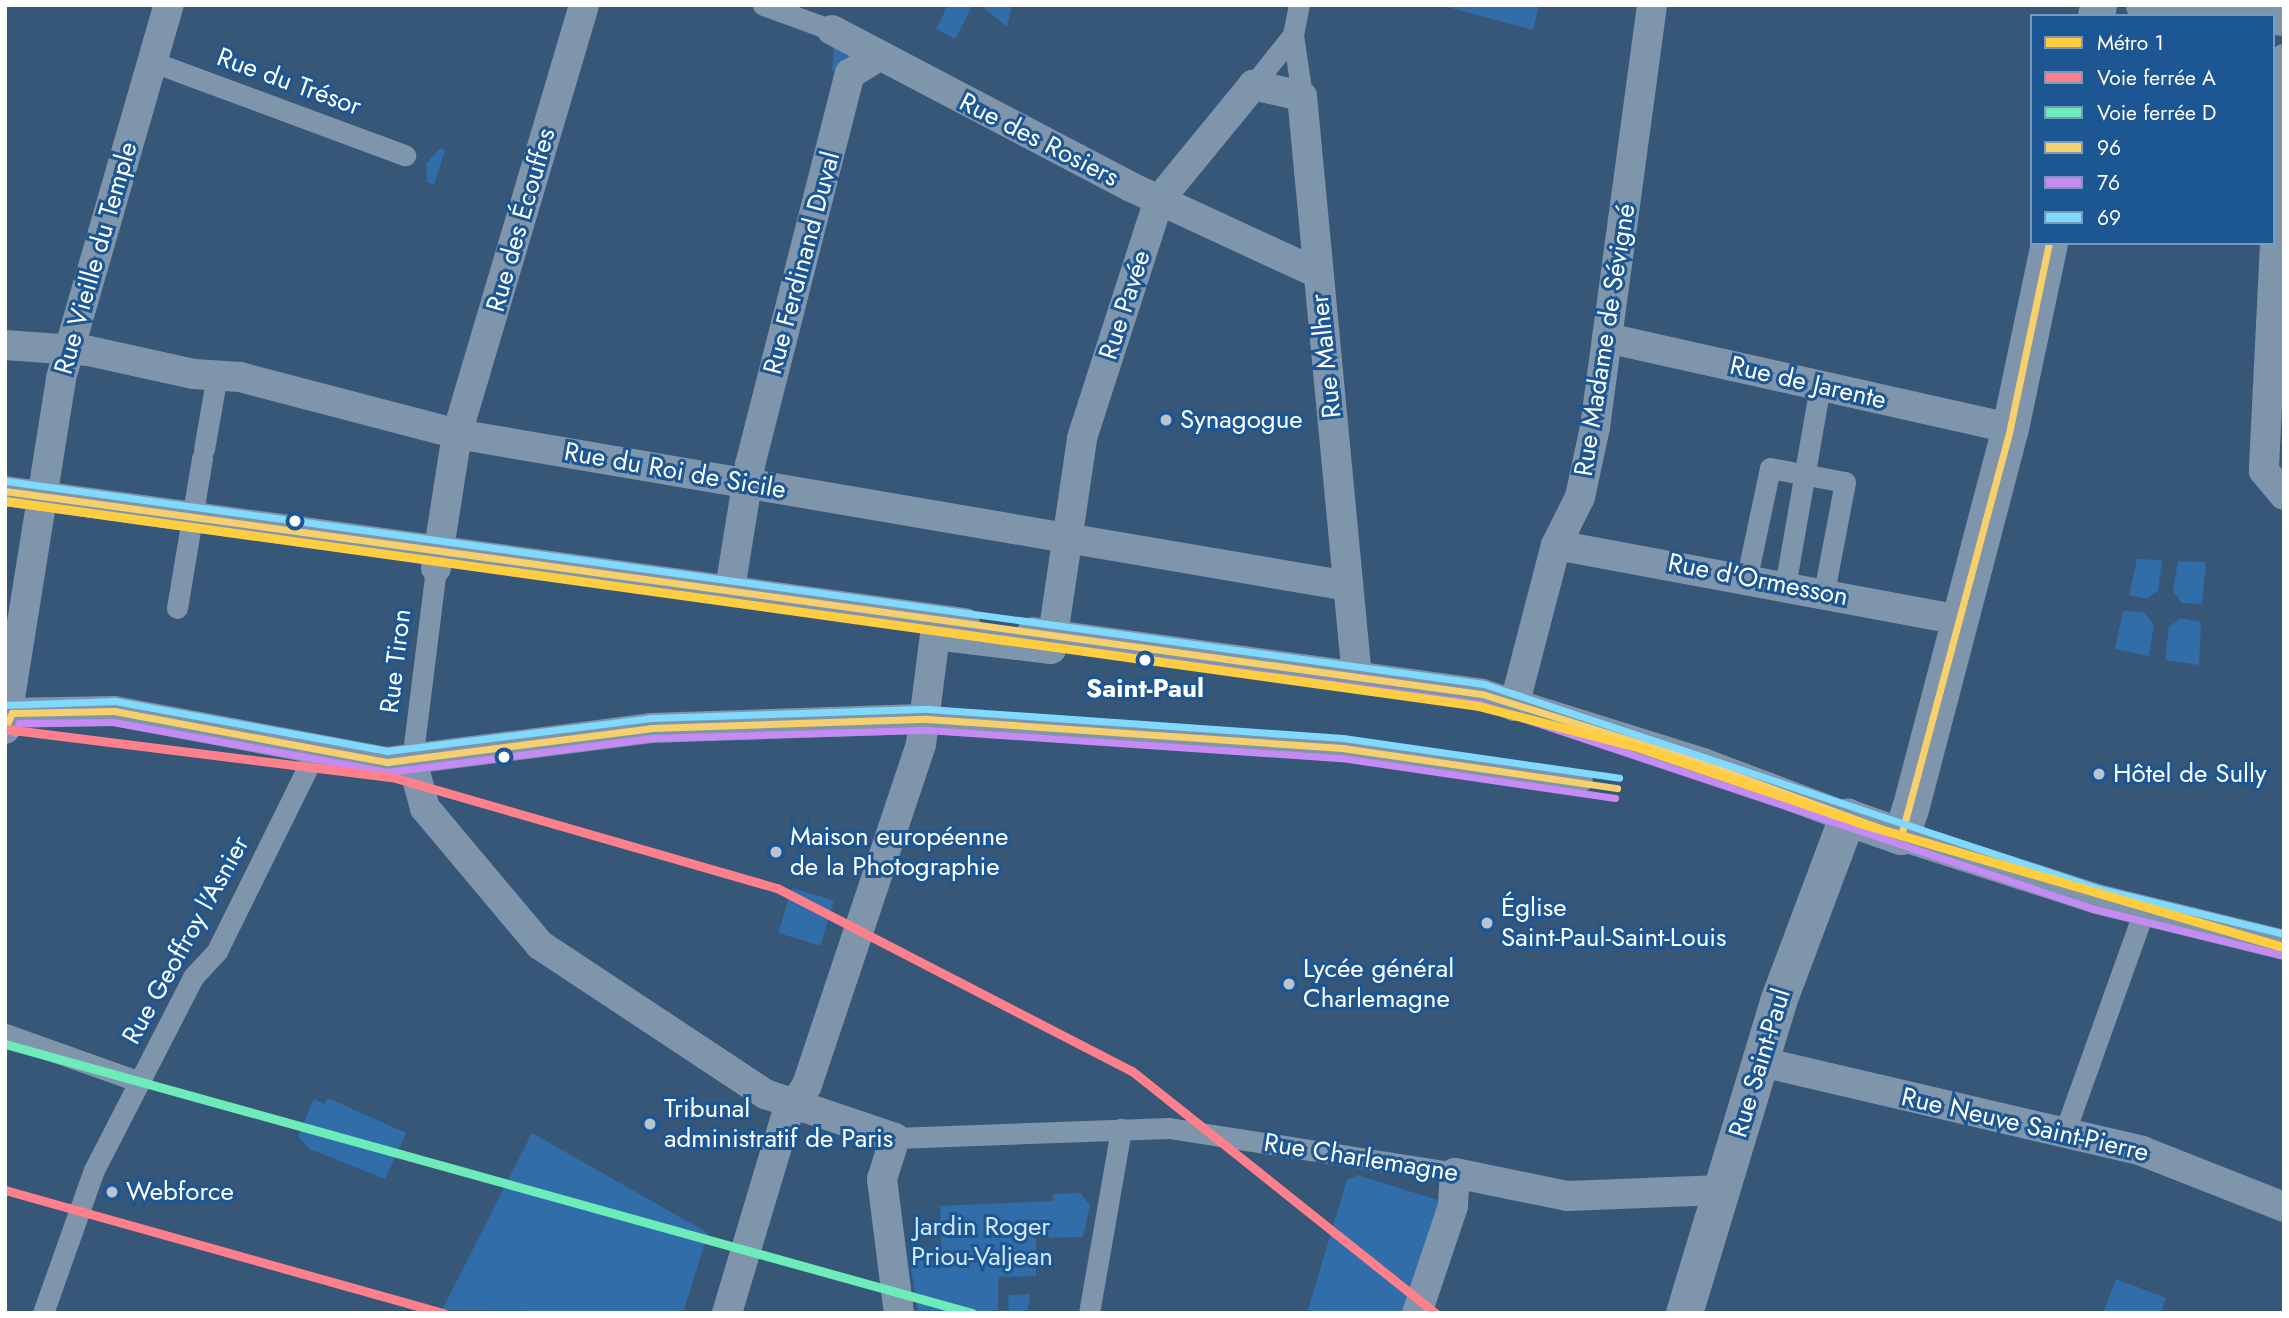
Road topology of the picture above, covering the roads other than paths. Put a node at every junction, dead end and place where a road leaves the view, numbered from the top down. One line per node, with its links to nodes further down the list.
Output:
1 (169, 5): 12 (street, Rue Vieille du Temple)
2 (584, 5): 27 (street, Rue des Écouffes)
3 (763, 5): 8 (street, Rue des Rosiers)
4 (1299, 5): 9 (street, Rue Pavée)
5 (1652, 5): 21 (street, Rue Madame de Sévigné)
6 (2144, 5): 7 (street)
7 (2241, 14)
8 (832, 30): 10 (street, Rue des Rosiers)
9 (1293, 36): 13 (street, Rue Pavée); 14 (street, Rue Malher)
10 (877, 57): 16 (street, Rue des Rosiers); 29 (street, Rue Ferdinand Duval)
11 (2284, 59): 17 (street)
12 (153, 62): 15 (street, Rue du Trésor); 23 (street, Rue Vieille du Temple)
13 (1253, 85): 14 (street); 16 (street, Rue Pavée)
14 (1302, 96): 20 (street, Rue Malher)
15 (405, 155)
16 (1159, 200): 20 (street, Rue des Rosiers); 34 (street, Rue Pavée)
17 (2275, 244)
18 (2049, 245): 26 (street)
19 (2275, 245): 31 (street)
20 (1317, 273): 40 (street, Rue Malher)
21 (1607, 338): 25 (street, Rue de Jarente); 35 (street, Rue Madame de Sévigné)
22 (5, 345): 23 (street, Rue du Roi de Sicile)
23 (68, 352): 24 (street, Rue du Roi de Sicile); 32 (street, Rue Vieille du Temple)
24 (217, 375): 27 (street, Rue du Roi de Sicile); 33 (street)
25 (1820, 386): 26 (street, Rue de Jarente); 28 (street)
26 (2010, 428): 43 (street)
27 (457, 434): 29 (street, Rue du Roi de Sicile); 36 (street, Rue des Écouffes)
28 (1807, 465): 37 (street); 38 (street); 39 (street)
29 (746, 483): 34 (street, Rue du Roi de Sicile); 41 (street, Rue Ferdinand Duval)
30 (5, 491): 32 (street)
31 (2284, 495)
32 (37, 505): 33 (street); 47 (street, Rue Vieille du Temple)
33 (192, 516): 36 (street); 42 (street)
34 (1066, 540): 40 (street, Rue du Roi de Sicile); 44 (street, Rue Pavée)
35 (1556, 545): 43 (street, Rue d'Ormesson); 46 (street, Rue Madame de Sévigné)
36 (437, 559): 41 (street); 50 (street, Rue Tiron)
37 (1749, 567)
38 (1787, 575)
39 (1826, 582)
40 (1348, 586): 45 (street, Rue Malher)
41 (730, 589): 44 (street)
42 (177, 608)
43 (1960, 620): 53 (street)
44 (1051, 642): 45 (street); 48 (street)
45 (1357, 678): 46 (street)
46 (1514, 706): 52 (street)
47 (7, 718): 49 (street)
48 (926, 719): 50 (street); 51 (street); 59 (street)
49 (316, 751): 50 (street); 58 (street, Rue Geoffroy l'Asnier)
50 (412, 761): 59 (street, Rue Charlemagne)
51 (1582, 780)
52 (1847, 817): 53 (street); 57 (street, Rue Saint-Paul)
53 (1901, 836): 54 (street)
54 (2144, 909): 55 (street); 61 (street)
55 (2284, 945)
56 (5, 1034): 58 (street)
57 (1760, 1062): 61 (street, Rue Neuve Saint-Pierre); 64 (street, Rue Saint-Paul)
58 (140, 1082): 66 (street, Rue Geoffroy l'Asnier)
59 (795, 1104): 62 (street, Rue Charlemagne); 67 (street)
60 (1121, 1129): 62 (street, Rue Charlemagne); 63 (street, Rue Charlemagne); 69 (street)
61 (2064, 1134): 65 (street, Rue Neuve Saint-Pierre)
62 (895, 1138): 68 (street)
63 (1455, 1173): 64 (street, Rue Charlemagne); 70 (street)
64 (1721, 1190): 71 (street, Rue Saint-Paul)
65 (2284, 1207)
66 (43, 1313)
67 (727, 1313)
68 (899, 1313)
69 (1089, 1313)
70 (1417, 1313)
71 (1684, 1313)

